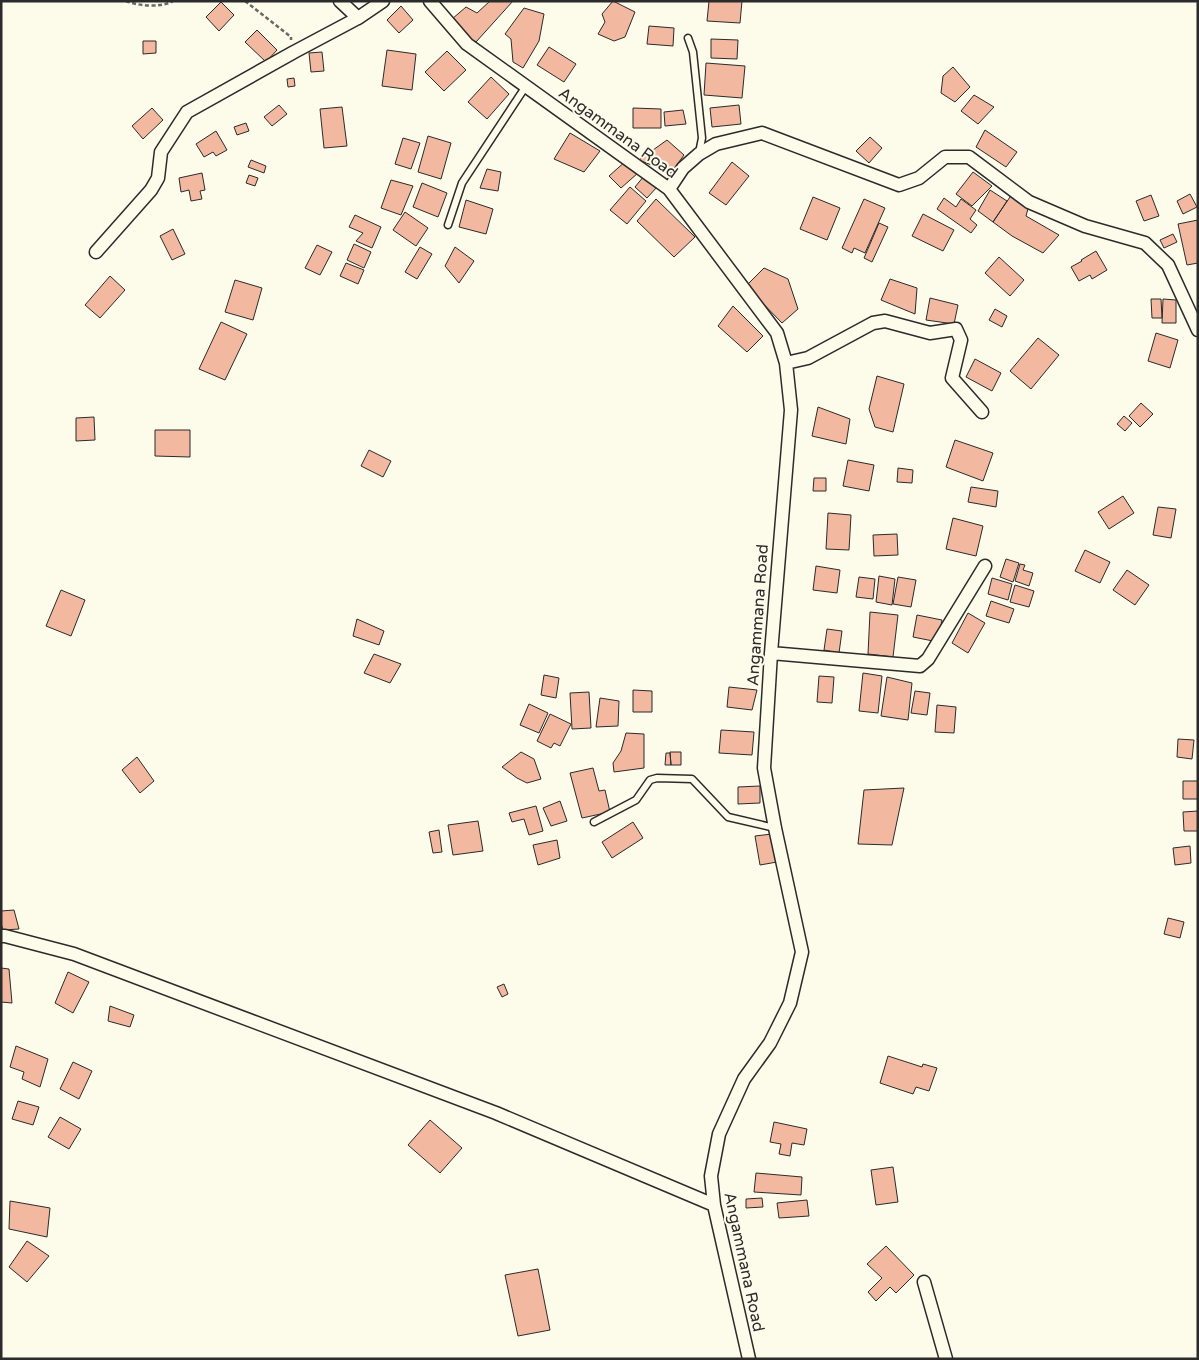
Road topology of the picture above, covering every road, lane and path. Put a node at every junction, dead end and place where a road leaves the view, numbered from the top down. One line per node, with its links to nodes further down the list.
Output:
1 (126, 1): 2 (path)
2 (173, 1)
3 (245, 1): 9 (path)
4 (340, 1): 7 (street)
5 (383, 1): 7 (street)
6 (430, 1): 10 (street, Angammana Road)
7 (358, 18): 9 (street)
8 (688, 38): 11 (lane)
9 (294, 52): 14 (street)
10 (526, 86): 12 (street, Angammana Road); 13 (lane)
11 (698, 154): 12 (street); 15 (street)
12 (669, 189): 16 (street, Angammana Road)
13 (448, 225)
14 (96, 252)
15 (1198, 330)
16 (786, 363): 17 (street); 19 (street, Angammana Road)
17 (982, 412)
18 (985, 566): 19 (street)
19 (771, 653): 21 (street, Angammana Road)
20 (594, 822): 21 (lane)
21 (775, 828): 23 (street, Angammana Road)
22 (1, 936): 23 (street)
23 (714, 1205): 25 (street, Angammana Road)
24 (924, 1282): 26 (street)
25 (749, 1359)
26 (946, 1359)

